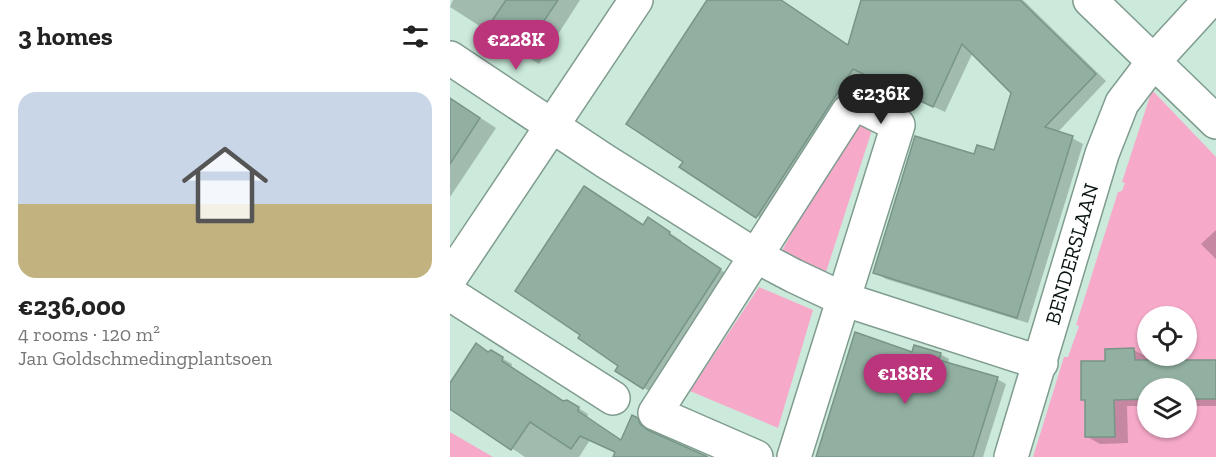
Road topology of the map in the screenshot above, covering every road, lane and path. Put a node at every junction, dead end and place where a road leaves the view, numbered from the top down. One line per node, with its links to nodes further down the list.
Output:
1 (636, 0): 7 (street)
2 (1090, 0): 5 (street)
3 (1210, 0): 5 (street, BENDERSLAAN)
4 (450, 58): 7 (street)
5 (1154, 61): 6 (street); 12 (street, BENDERSLAAN)
6 (1216, 122)
7 (553, 126): 8 (street); 9 (street)
8 (756, 256): 11 (street); 11 (street); 14 (street)
9 (450, 278)
10 (450, 294): 13 (street)
11 (843, 299): 12 (street); 15 (street)
12 (1041, 363): 16 (street, BENDERSLAAN)
13 (613, 398)
14 (756, 457)
15 (794, 457)
16 (1011, 457)

